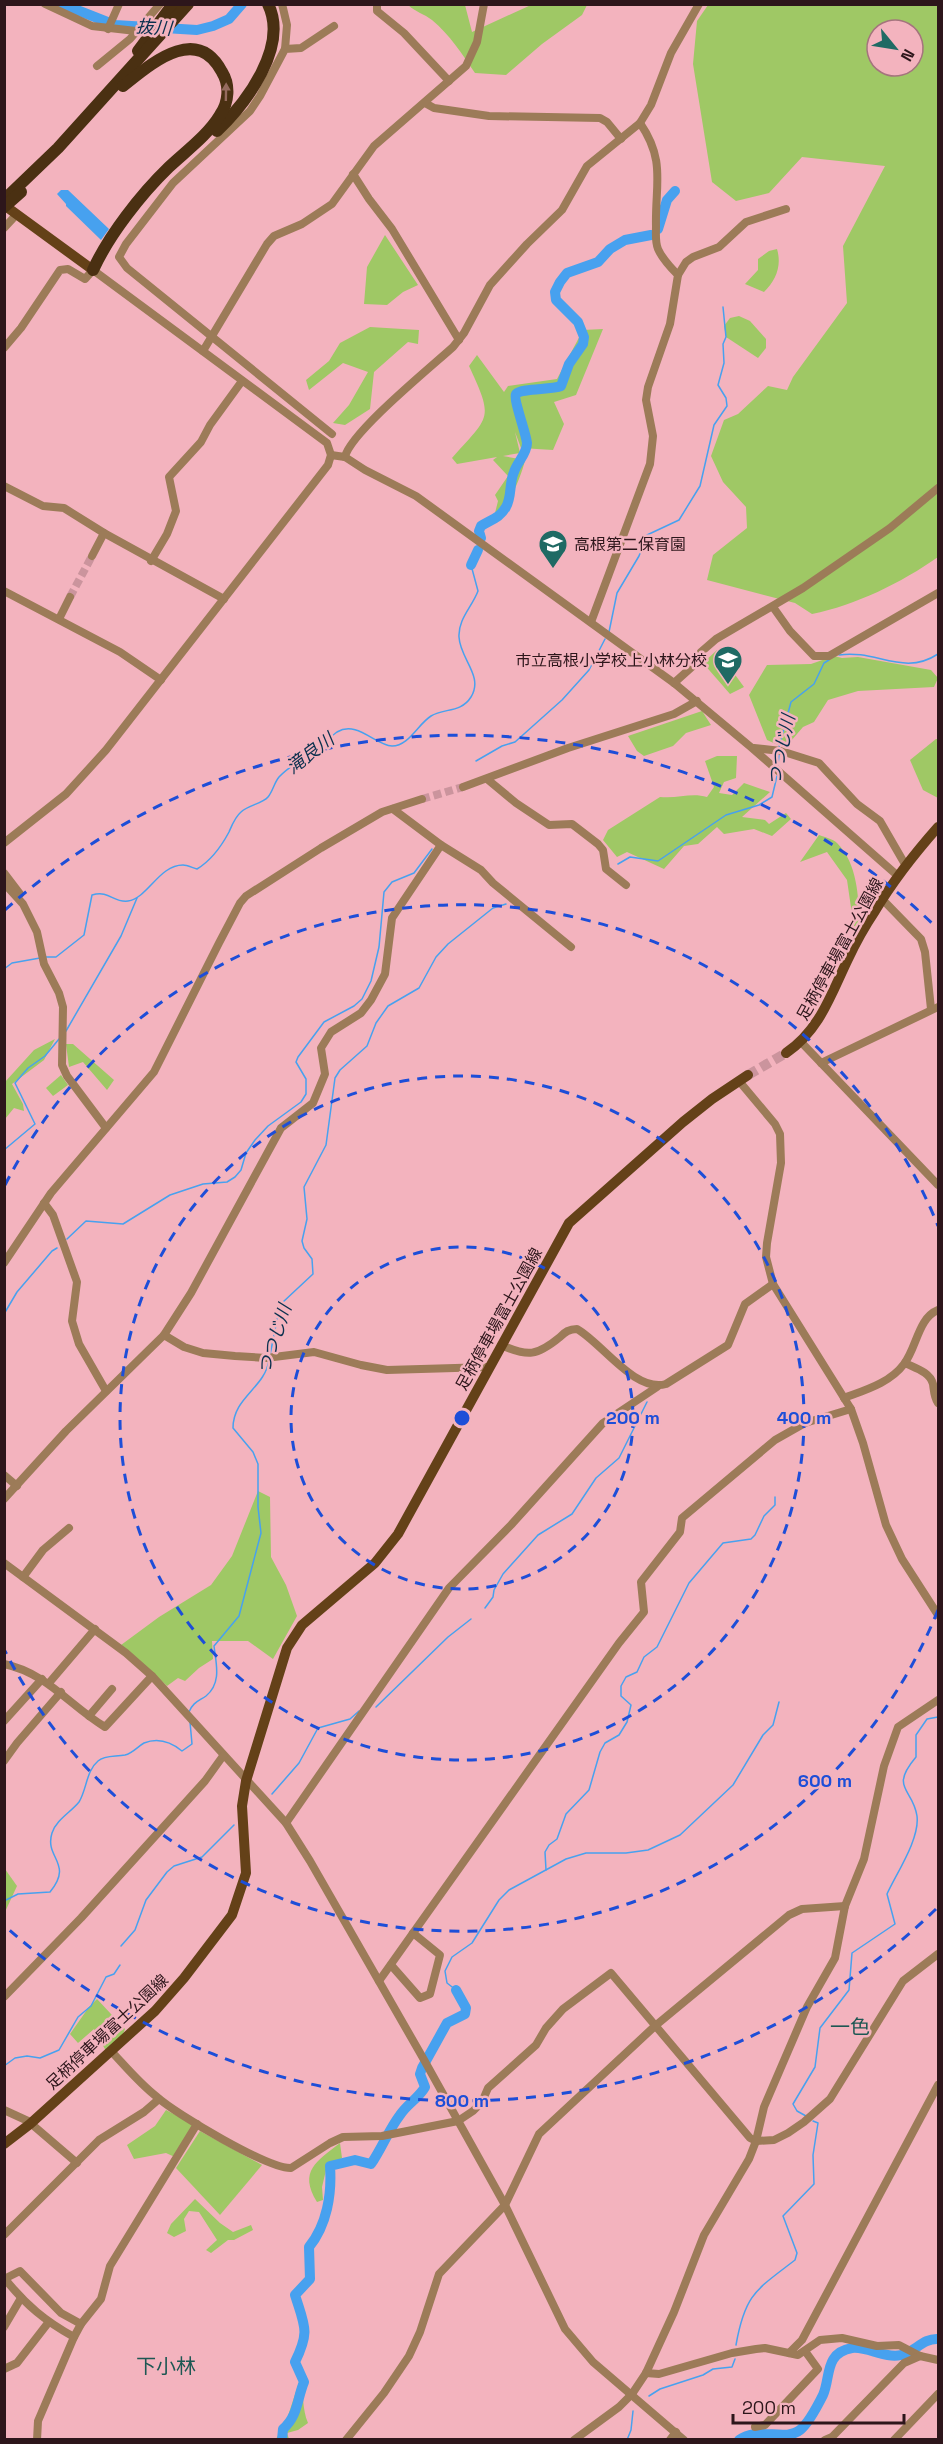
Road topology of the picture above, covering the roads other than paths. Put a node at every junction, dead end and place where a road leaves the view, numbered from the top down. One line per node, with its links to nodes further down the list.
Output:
1 (45, 4): 10 (street)
2 (119, 4): 10 (street)
3 (195, 4): 8 (highway)
4 (377, 4): 15 (street)
5 (484, 4): 15 (street)
6 (699, 4): 18 (street)
7 (273, 6): 13 (street); 27 (highway)
8 (175, 9): 11 (street); 12 (highway); 12 (highway)
9 (334, 26): 13 (street)
10 (109, 27): 11 (street)
11 (136, 32): 14 (street)
12 (150, 46): 16 (highway)
13 (285, 49): 29 (street)
14 (97, 66)
15 (449, 81): 17 (street)
16 (120, 84): 21 (highway); 27 (highway, one-way to 16)
17 (425, 103): 19 (street); 20 (street)
18 (640, 123): 19 (street); 28 (street)
19 (621, 139): 30 (street)
20 (353, 174): 29 (street); 30 (street)
21 (19, 190): 22 (highway); 23 (highway, bridge)
22 (4, 199)
23 (4, 206): 25 (main road)
24 (786, 209): 28 (street)
25 (17, 214): 26 (street); 27 (main road)
26 (4, 228)
27 (93, 270): 31 (street); 32 (street)
28 (678, 275): 48 (street)
29 (211, 337): 32 (street); 34 (street)
30 (459, 340): 36 (street)
31 (4, 348)
32 (202, 351): 33 (street)
33 (242, 381): 35 (street); 41 (street)
34 (332, 434)
35 (331, 455): 36 (street); 45 (street)
36 (345, 457): 48 (street)
37 (4, 486): 39 (street)
38 (939, 488): 46 (street)
39 (104, 533): 40 (street); 41 (street)
40 (92, 556)
41 (152, 561): 45 (street)
42 (4, 591): 47 (street)
43 (939, 593): 46 (street)
44 (70, 597): 47 (street)
45 (224, 599): 49 (street)
46 (773, 607): 50 (street)
47 (59, 619): 49 (street)
48 (591, 622): 50 (street)
49 (161, 680): 58 (street)
50 (674, 683): 51 (street)
51 (698, 701): 52 (street); 53 (street)
52 (752, 747): 60 (street); 62 (street)
53 (487, 779): 54 (street); 64 (street)
54 (463, 787)
55 (422, 799): 56 (street)
56 (393, 809): 59 (street); 73 (street)
57 (939, 827): 60 (main road, 足柄停車場富士公園線)
58 (4, 843)
59 (441, 845): 67 (street); 79 (street)
60 (906, 866): 62 (main road, 足柄停車場富士公園線)
61 (4, 873): 66 (street)
62 (898, 876): 65 (main road, 足柄停車場富士公園線)
63 (4, 883): 66 (street)
64 (626, 885)
65 (882, 899): 68 (street); 69 (main road, 足柄停車場富士公園線)
66 (22, 904): 73 (street)
67 (572, 947)
68 (935, 1008): 71 (street)
69 (801, 1042): 70 (main road, 足柄停車場富士公園線); 71 (street)
70 (786, 1053)
71 (821, 1063): 74 (street)
72 (743, 1078): 77 (street); 80 (main road, 足柄停車場富士公園線)
73 (106, 1128): 75 (street)
74 (939, 1185)
75 (44, 1203): 76 (street); 84 (street)
76 (4, 1263)
77 (773, 1284): 83 (street); 85 (street)
78 (939, 1310): 81 (street)
79 (164, 1335): 82 (street); 84 (street)
80 (501, 1345): 82 (main road, 足柄停車場富士公園線); 83 (street)
81 (905, 1363): 85 (street); 86 (street)
82 (489, 1367): 106 (main road, 足柄停車場富士公園線)
83 (657, 1387): 107 (street)
84 (106, 1391): 89 (street)
85 (844, 1398): 87 (street)
86 (939, 1403)
87 (851, 1409): 94 (street); 109 (street)
88 (4, 1475): 89 (street)
89 (17, 1486): 90 (street)
90 (4, 1499)
91 (69, 1527): 93 (street)
92 (4, 1563): 93 (street)
93 (23, 1577): 95 (street)
94 (939, 1615)
95 (95, 1629): 97 (street); 98 (street)
96 (4, 1664): 98 (street)
97 (152, 1676): 102 (street); 104 (street)
98 (46, 1681): 100 (street); 103 (street)
99 (112, 1689): 102 (street)
100 (61, 1692): 102 (street); 105 (street)
101 (939, 1700): 108 (street)
102 (89, 1716)
103 (4, 1722)
104 (223, 1756): 106 (street); 113 (street)
105 (4, 1761)
106 (246, 1781): 107 (street); 115 (main road, 足柄停車場富士公園線)
107 (286, 1823): 112 (street)
108 (845, 1905): 114 (street); 122 (street)
109 (413, 1934): 111 (street); 111 (street)
110 (939, 1954): 122 (street)
111 (391, 1965): 112 (street)
112 (379, 1981): 119 (street)
113 (4, 1997)
114 (655, 2026): 119 (street); 122 (street); 125 (street)
115 (111, 2051): 117 (street); 120 (main road, 足柄停車場富士公園線)
116 (939, 2085): 134 (street)
117 (159, 2099): 121 (street); 124 (street)
118 (4, 2110): 120 (street)
119 (458, 2121): 121 (street); 125 (street)
120 (30, 2124): 123 (main road, 足柄停車場富士公園線); 124 (street)
121 (197, 2124): 130 (street)
122 (756, 2141): 138 (street)
123 (4, 2144)
124 (77, 2163): 126 (street)
125 (505, 2205): 139 (street); 144 (street)
126 (4, 2235)
127 (5, 2279): 128 (street); 130 (street)
128 (21, 2298): 129 (street); 131 (street)
129 (48, 2323): 132 (street); 137 (street)
130 (81, 2324): 132 (street)
131 (4, 2327)
132 (74, 2337): 143 (street)
133 (804, 2351): 134 (street); 135 (street); 141 (street)
134 (789, 2353): 138 (street)
135 (918, 2355): 136 (street); 148 (street)
136 (939, 2360)
137 (4, 2369)
138 (646, 2373): 139 (street)
139 (632, 2394): 142 (street); 145 (street)
140 (939, 2394): 149 (street)
141 (755, 2427)
142 (676, 2432): 146 (street); 147 (street)
143 (37, 2439)
144 (346, 2439)
145 (573, 2439)
146 (670, 2439)
147 (684, 2439)
148 (825, 2439)
149 (894, 2439)

